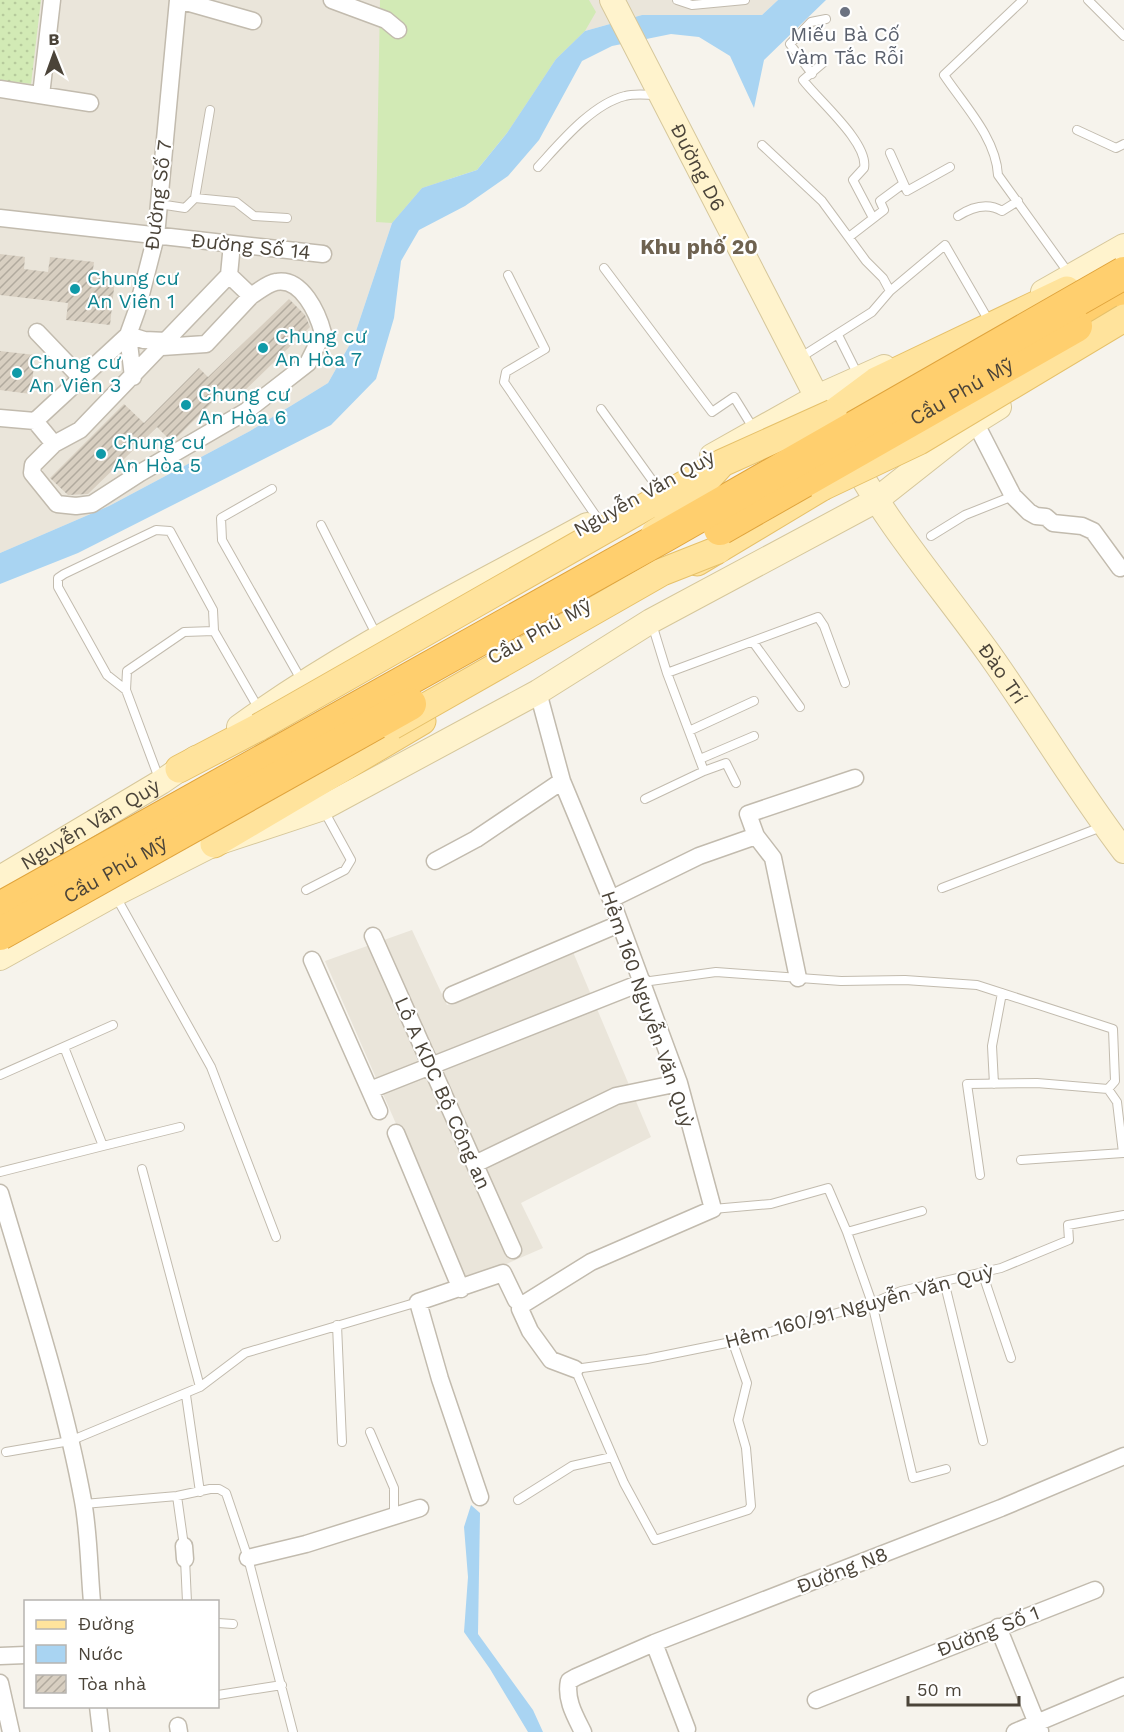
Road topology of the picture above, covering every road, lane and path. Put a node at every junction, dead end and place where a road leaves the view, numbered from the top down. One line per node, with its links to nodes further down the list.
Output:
1 (52, 0): 16 (street)
2 (178, 0): 10 (street); 29 (street, Đường Số 7)
3 (332, 0): 11 (street)
4 (677, 0): 5 (lane)
5 (746, 0)
6 (1023, 0): 28 (lane)
7 (1088, 0): 12 (lane)
8 (614, 4): 17 (street, Đường D6)
9 (826, 19): 14 (lane)
10 (253, 21)
11 (398, 30)
12 (1124, 36)
13 (823, 63): 14 (lane)
14 (812, 74): 33 (lane)
15 (0, 89): 16 (street)
16 (41, 95): 18 (street)
17 (661, 95): 24 (lane); 56 (street, Đường D6)
18 (90, 103)
19 (210, 110): 27 (lane)
20 (1077, 130): 21 (lane)
21 (1124, 144)
22 (762, 145): 35 (lane)
23 (890, 153): 26 (lane)
24 (538, 167)
25 (950, 167): 26 (lane)
26 (903, 184): 33 (lane)
27 (195, 198): 29 (lane); 32 (lane)
28 (1018, 201): 30 (lane); 44 (lane)
29 (159, 204): 34 (street, Đường Số 7)
30 (958, 216)
31 (0, 218): 34 (street, Đường Số 14)
32 (287, 218)
33 (873, 218): 35 (lane)
34 (156, 236): 36 (street, Đường Số 14); 53 (street, Đường Số 7)
35 (849, 237): 45 (lane)
36 (232, 244): 38 (street, Đường Số 14); 42 (street)
37 (1124, 246): 44 (street, Nguyễn Văn Quỳ)
38 (323, 254)
39 (1124, 258): 60 (main road, Cầu Phú Mỹ)
40 (604, 268): 65 (lane)
41 (1124, 273): 48 (highway, Cầu Phú Mỹ, bridge)
42 (230, 275): 46 (street); 55 (street)
43 (508, 275): 73 (lane)
44 (1071, 277): 50 (street, Nguyễn Văn Quỳ)
45 (890, 291): 50 (lane); 54 (lane)
46 (251, 296): 55 (street); 66 (street)
47 (1124, 300): 48 (highway, Cầu Phú Mỹ)
48 (1071, 317): 60 (main road, Cầu Phú Mỹ, bridge); 69 (main road, Cầu Phú Mỹ, bridge); 112 (highway, Cầu Phú Mỹ, bridge); 114 (highway, Cầu Phú Mỹ, bridge)
49 (1124, 318): 69 (main road, Cầu Phú Mỹ, bridge)
50 (989, 321): 59 (street, Nguyễn Văn Quỳ)
51 (1124, 331): 64 (street)
52 (37, 332): 58 (street)
53 (128, 335): 55 (street); 57 (street); 58 (street, Đường Số 7)
54 (838, 336): 56 (lane); 59 (lane)
55 (164, 344): 57 (street)
56 (798, 359): 60 (street, Đường D6)
57 (133, 377): 66 (street)
58 (81, 378): 63 (street, Đường Số 7)
59 (860, 378): 60 (street, Nguyễn Văn Quỳ)
60 (825, 405): 65 (street, Nguyễn Văn Quỳ); 67 (main road, Cầu Phú Mỹ, bridge); 72 (street, Đào Trí)
61 (601, 409): 68 (lane)
62 (0, 418): 63 (street)
63 (34, 421): 66 (street)
64 (975, 422): 71 (street); 72 (street)
65 (755, 432): 68 (street, Nguyễn Văn Quỳ)
66 (54, 444)
67 (722, 463): 89 (main road, Cầu Phú Mỹ, bridge); 111 (main road, Cầu Phú Mỹ, bridge)
68 (657, 487): 73 (street, Nguyễn Văn Quỳ)
69 (822, 487): 76 (main road, Cầu Phú Mỹ)
70 (272, 489): 84 (lane)
71 (1013, 496): 75 (lane); 77 (street)
72 (875, 501): 78 (street); 100 (street, Đào Trí)
73 (598, 519): 80 (street, Nguyễn Văn Quỳ)
74 (321, 525): 80 (lane)
75 (931, 536)
76 (718, 550): 102 (main road, Cầu Phú Mỹ, bridge); 117 (main road, Cầu Phú Mỹ, bridge)
77 (1120, 568)
78 (651, 621): 82 (lane); 86 (street)
79 (214, 630): 85 (lane); 85 (lane); 89 (lane)
80 (378, 639): 84 (street, Nguyễn Văn Quỳ)
81 (753, 642): 82 (lane); 83 (lane); 88 (lane)
82 (667, 673): 90 (lane)
83 (844, 682)
84 (303, 683): 89 (street, Nguyễn Văn Quỳ)
85 (126, 690): 94 (lane)
86 (538, 692): 96 (street, Hẻm 160 Nguyễn Văn Quỳ); 99 (street)
87 (754, 701): 90 (lane)
88 (800, 707)
89 (260, 719): 94 (main road, Nguyễn Văn Quỳ)
90 (689, 731): 92 (lane)
91 (754, 736): 92 (lane)
92 (700, 759): 93 (lane)
93 (704, 771): 97 (lane); 98 (lane)
94 (170, 776): 105 (street, Nguyễn Văn Quỳ)
95 (855, 778): 101 (street)
96 (562, 781): 104 (street); 110 (street, Hẻm 160 Nguyễn Văn Quỳ)
97 (736, 783)
98 (645, 799)
99 (323, 808): 102 (street); 108 (lane)
100 (1105, 826): 103 (street, Đào Trí); 107 (lane)
101 (756, 836): 110 (street); 120 (street)
102 (214, 844): 109 (street)
103 (1124, 851)
104 (435, 861)
105 (0, 878)
106 (0, 887): 116 (street)
107 (942, 888)
108 (306, 890)
109 (115, 894): 116 (street); 146 (lane)
110 (611, 899): 113 (street, Hẻm 160 Nguyễn Văn Quỳ)
111 (0, 900)
112 (0, 908)
113 (619, 924): 121 (street, Hẻm 160 Nguyễn Văn Quỳ); 123 (street)
114 (0, 934)
115 (373, 936): 126 (street, Lô A KDC Bộ Công an)
116 (32, 940): 118 (street)
117 (0, 943)
118 (0, 958)
119 (312, 960): 131 (street)
120 (798, 978): 121 (lane); 122 (lane)
121 (643, 982): 126 (street); 128 (street, Hẻm 160 Nguyễn Văn Quỳ)
122 (1002, 993): 129 (lane); 130 (lane)
123 (452, 995)
124 (113, 1026): 125 (lane)
125 (64, 1047): 127 (lane); 135 (lane)
126 (431, 1066): 131 (street); 137 (street, Lô A KDC Bộ Công an)
127 (0, 1075)
128 (679, 1083): 137 (street); 142 (street, Hẻm 160 Nguyễn Văn Quỳ)
129 (994, 1084): 130 (lane); 140 (lane)
130 (1108, 1089): 136 (lane)
131 (370, 1090): 132 (street)
132 (379, 1111)
133 (180, 1127): 135 (lane)
134 (396, 1133): 150 (street)
135 (103, 1146): 139 (lane)
136 (1021, 1160)
137 (475, 1164): 147 (street, Lô A KDC Bộ Công an)
138 (142, 1168): 158 (lane)
139 (0, 1172)
140 (981, 1175)
141 (0, 1193): 161 (street)
142 (713, 1209): 145 (lane); 153 (street)
143 (922, 1210): 145 (lane)
144 (1124, 1215): 148 (lane, Hẻm 160/91 Nguyễn Văn Quỳ)
145 (847, 1232): 152 (lane)
146 (276, 1237)
147 (513, 1250)
148 (982, 1272): 149 (lane, Hẻm 160/91 Nguyễn Văn Quỳ); 156 (lane)
149 (944, 1281): 152 (lane, Hẻm 160/91 Nguyễn Văn Quỳ); 162 (lane)
150 (461, 1290): 151 (street); 153 (street)
151 (418, 1302): 154 (lane); 170 (street)
152 (872, 1303): 155 (lane, Hẻm 160/91 Nguyễn Văn Quỳ); 167 (lane)
153 (522, 1305): 157 (street)
154 (337, 1325): 158 (lane); 163 (lane)
155 (733, 1343): 157 (lane, Hẻm 160/91 Nguyễn Văn Quỳ); 165 (lane)
156 (1011, 1358)
157 (575, 1369): 165 (lane)
158 (200, 1387): 159 (lane)
159 (186, 1395): 161 (lane); 168 (lane)
160 (370, 1432): 174 (lane)
161 (70, 1441): 164 (lane); 172 (street)
162 (983, 1441)
163 (342, 1442)
164 (6, 1452)
165 (612, 1456): 171 (lane)
166 (1123, 1459): 182 (street, Đường N8)
167 (946, 1469)
168 (200, 1492): 169 (lane); 175 (lane)
169 (177, 1496): 172 (lane); 178 (lane)
170 (480, 1497)
171 (518, 1500)
172 (84, 1504): 177 (street)
173 (420, 1508): 174 (street)
174 (394, 1516): 175 (street)
175 (248, 1558): 186 (lane)
176 (1095, 1590): 181 (street, Đường Số 1)
177 (92, 1600)
178 (187, 1600)
179 (219, 1623): 180 (lane)
180 (233, 1624)
181 (998, 1627): 189 (street, Đường Số 1); 191 (street)
182 (654, 1643): 192 (street); 196 (street, Đường N8)
183 (0, 1656): 184 (street)
184 (24, 1656)
185 (0, 1683): 193 (street)
186 (282, 1685): 188 (lane); 195 (lane)
187 (1124, 1686): 191 (street)
188 (219, 1695)
189 (816, 1700)
190 (98, 1708): 194 (street)
191 (1039, 1727): 197 (street)
192 (687, 1729)
193 (11, 1732)
194 (101, 1732)
195 (293, 1732)
196 (583, 1732)
197 (1015, 1732)

